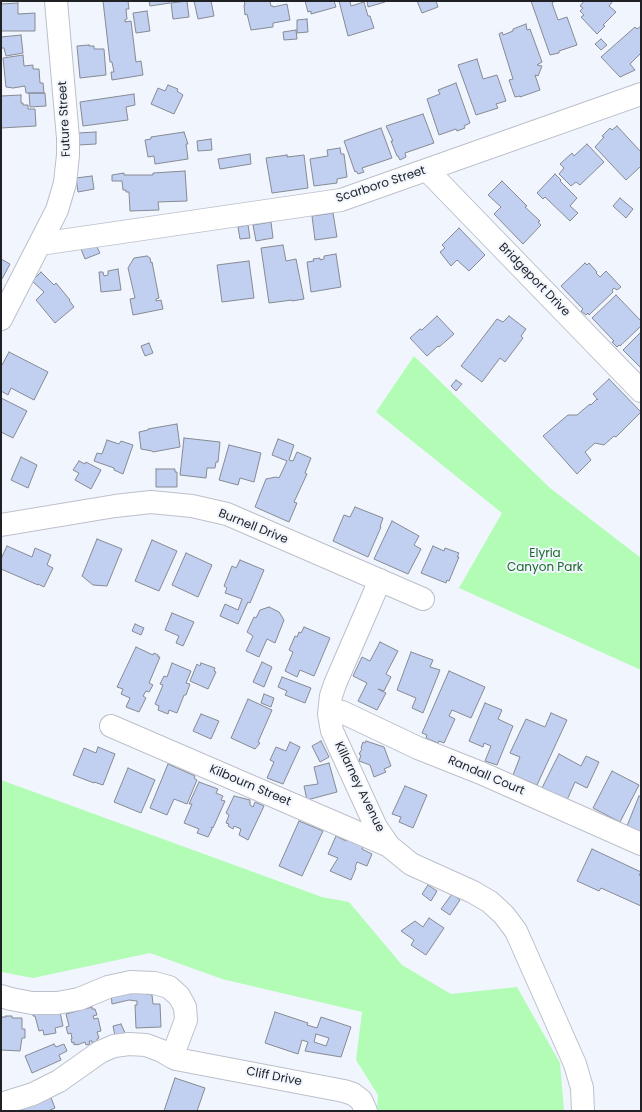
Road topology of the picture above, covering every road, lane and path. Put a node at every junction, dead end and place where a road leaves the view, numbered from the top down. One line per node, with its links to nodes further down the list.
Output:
1 (56, 1): 4 (street, Future Street)
2 (641, 94): 3 (street, Scarboro Street)
3 (427, 170): 4 (street, Scarboro Street); 6 (street, Bridgeport Drive)
4 (40, 244): 5 (street, Future Street)
5 (1, 319)
6 (641, 391)
7 (1, 526): 8 (street, Burnell Drive)
8 (380, 580): 9 (street, Burnell Drive); 10 (street, Killarney Avenue)
9 (423, 599)
10 (329, 714): 12 (street, Randall Court); 13 (street, Killarney Avenue)
11 (111, 726): 13 (street, Kilbourn Street)
12 (641, 844)
13 (389, 846): 18 (street, Killarney Avenue)
14 (1, 996): 15 (street)
15 (172, 1057): 16 (street); 17 (street, Cliff Drive)
16 (1, 1104)
17 (366, 1111)
18 (583, 1111)

